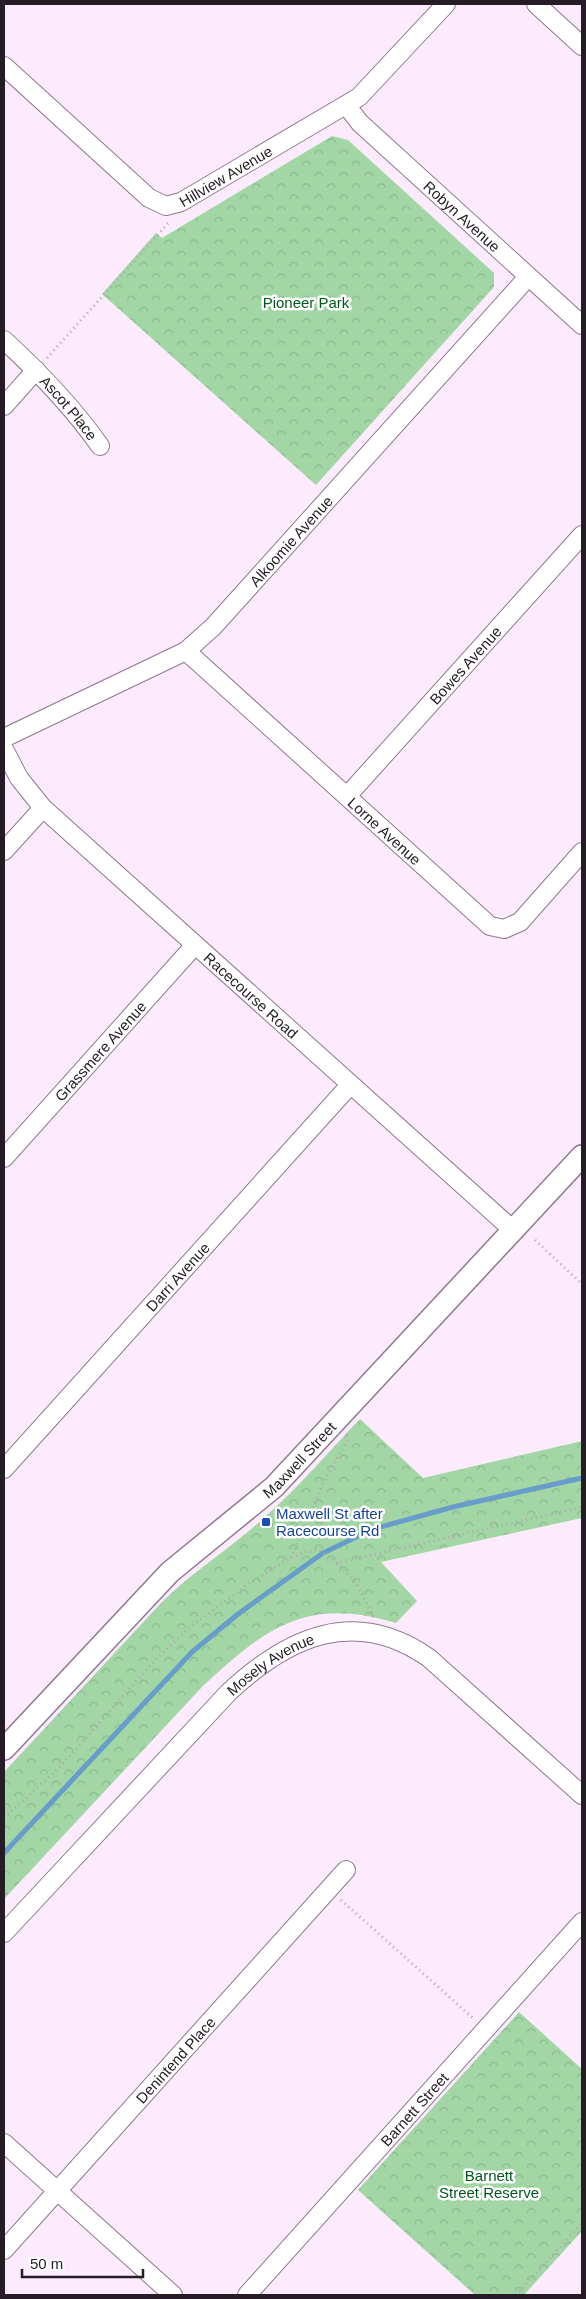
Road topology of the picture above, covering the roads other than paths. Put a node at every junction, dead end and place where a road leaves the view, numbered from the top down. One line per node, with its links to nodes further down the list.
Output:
1 (446, 4): 5 (street, Hillview Avenue)
2 (536, 4): 3 (street)
3 (582, 46)
4 (4, 66): 5 (street, Hillview Avenue)
5 (346, 105): 6 (street, Robyn Avenue)
6 (528, 276): 7 (street, Robyn Avenue); 13 (street, Alkoomie Avenue)
7 (582, 325)
8 (4, 340): 9 (street, Ascot Place)
9 (36, 370): 10 (street); 11 (street, Ascot Place)
10 (4, 406)
11 (100, 446)
12 (582, 535): 16 (street, Bowes Avenue)
13 (186, 651): 14 (street, Alkoomie Avenue); 16 (street, Lorne Avenue)
14 (4, 738)
15 (4, 750): 17 (street, Racecourse Road)
16 (348, 796): 19 (street, Lorne Avenue)
17 (43, 808): 18 (street); 20 (street, Racecourse Road)
18 (4, 851)
19 (582, 852)
20 (195, 945): 21 (street, Racecourse Road); 23 (street, Grassmere Avenue)
21 (350, 1085): 24 (street, Racecourse Road); 25 (street, Darri Avenue)
22 (582, 1156): 24 (main road, Maxwell Street)
23 (4, 1158)
24 (513, 1230): 26 (main road, Maxwell Street)
25 (7, 1460)
26 (4, 1749)
27 (582, 1795): 30 (street, Mosely Avenue)
28 (346, 1870): 32 (street, Denintend Place)
29 (582, 1922): 35 (street, Barnett Street)
30 (4, 1932)
31 (4, 2143): 32 (street)
32 (57, 2191): 33 (street, Denintend Place); 34 (street)
33 (4, 2250)
34 (172, 2295)
35 (247, 2295)

